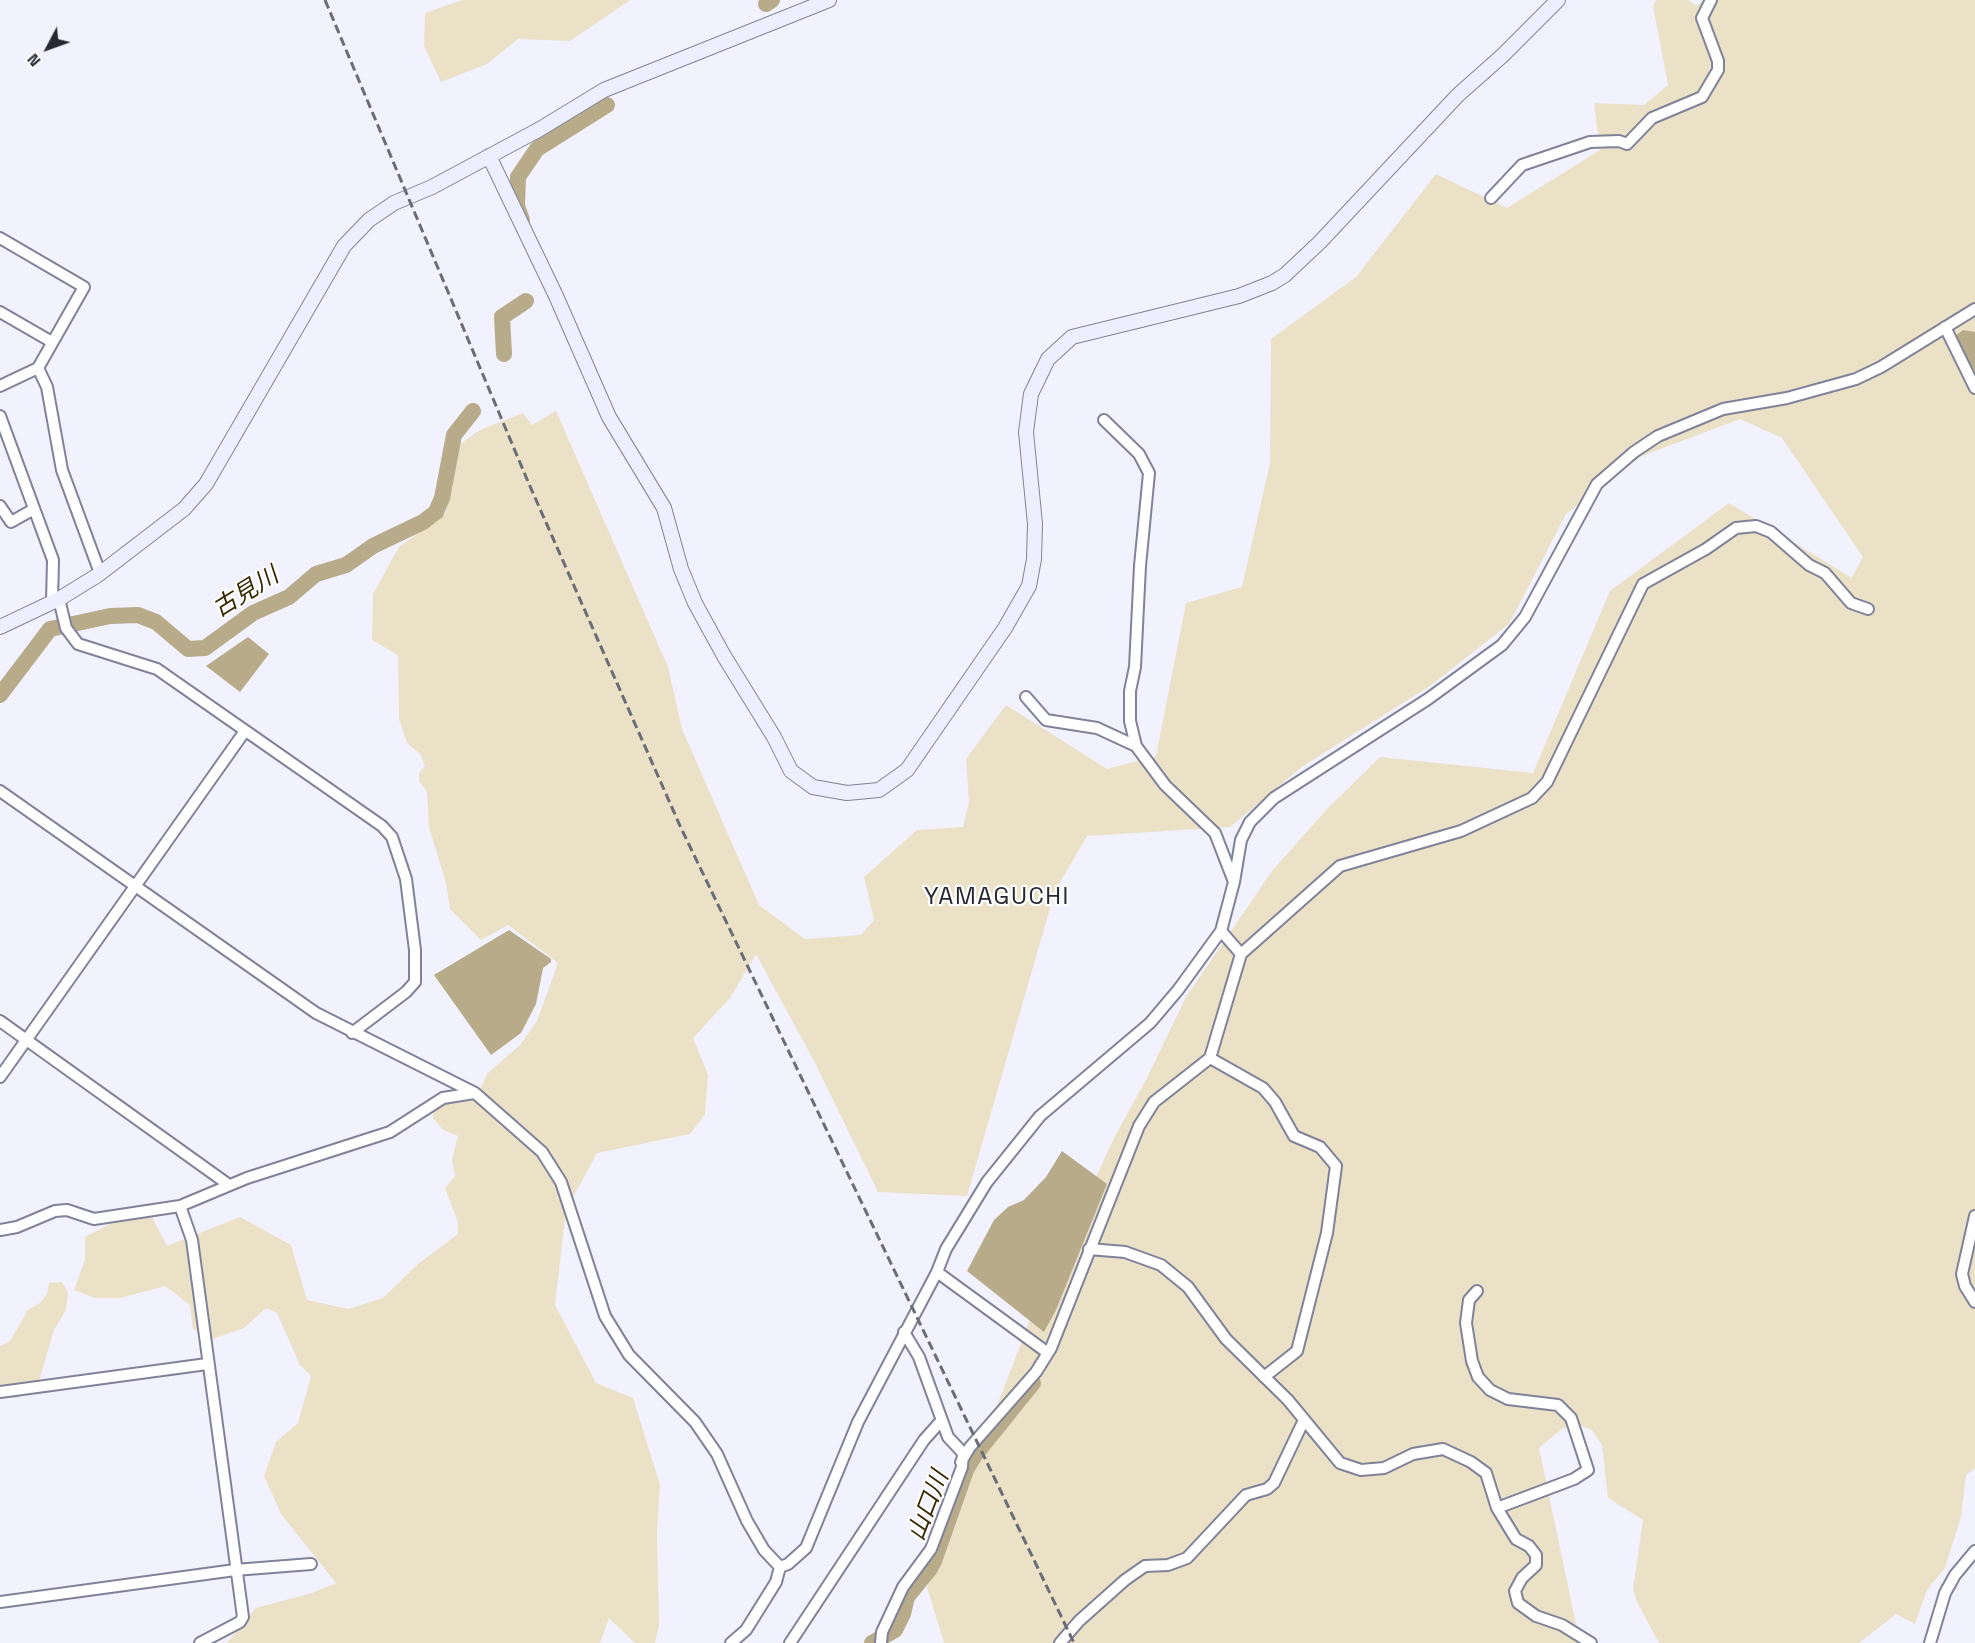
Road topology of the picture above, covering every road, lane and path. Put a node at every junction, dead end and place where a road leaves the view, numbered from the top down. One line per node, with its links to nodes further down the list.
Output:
1 (829, 0): 4 (street)
2 (1558, 0): 4 (street)
3 (1711, 0): 5 (street)
4 (489, 156): 18 (street)
5 (1491, 198)
6 (0, 238): 10 (street)
7 (1975, 309): 9 (street)
8 (0, 312): 10 (street)
9 (1945, 327): 13 (street); 26 (street)
10 (52, 342): 11 (street)
11 (38, 368): 12 (street); 18 (street)
12 (0, 386)
13 (1975, 388)
14 (0, 416): 17 (street)
15 (1104, 420): 24 (street)
16 (0, 506): 17 (street)
17 (34, 509): 19 (street)
18 (100, 573): 19 (street)
19 (55, 600): 21 (street); 23 (street)
20 (1868, 609): 29 (street)
21 (0, 627)
22 (1026, 697): 24 (street)
23 (245, 731): 27 (street); 31 (street)
24 (1136, 746): 26 (street)
25 (0, 791): 27 (street)
26 (1234, 882): 28 (street)
27 (136, 886): 31 (street); 32 (street)
28 (1221, 932): 29 (street); 41 (street)
29 (1241, 954): 33 (street)
30 (0, 1021): 32 (street)
31 (352, 1033): 35 (street)
32 (27, 1040): 34 (street); 36 (street)
33 (1209, 1058): 40 (street); 47 (street)
34 (0, 1077)
35 (475, 1093): 36 (street); 55 (street)
36 (229, 1185): 37 (street)
37 (180, 1206): 39 (street); 46 (street)
38 (1975, 1216): 43 (street)
39 (0, 1230)
40 (1089, 1249): 45 (street); 47 (street)
41 (937, 1272): 44 (street); 45 (street)
42 (1477, 1291): 52 (street)
43 (1975, 1302)
44 (904, 1332): 50 (street); 55 (street)
45 (1048, 1353): 51 (street)
46 (207, 1364): 48 (street); 56 (street)
47 (1264, 1377): 49 (street)
48 (0, 1392)
49 (1304, 1420): 52 (street); 62 (street)
50 (941, 1421): 51 (street); 61 (street)
51 (961, 1462): 58 (street)
52 (1497, 1508): 63 (street)
53 (1975, 1551): 64 (street)
54 (311, 1564): 56 (street)
55 (780, 1568): 60 (street)
56 (235, 1570): 57 (street); 59 (street)
57 (0, 1602)
58 (882, 1637)
59 (200, 1643)
60 (731, 1643)
61 (790, 1643)
62 (1060, 1643)
63 (1591, 1643)
64 (1930, 1643)

